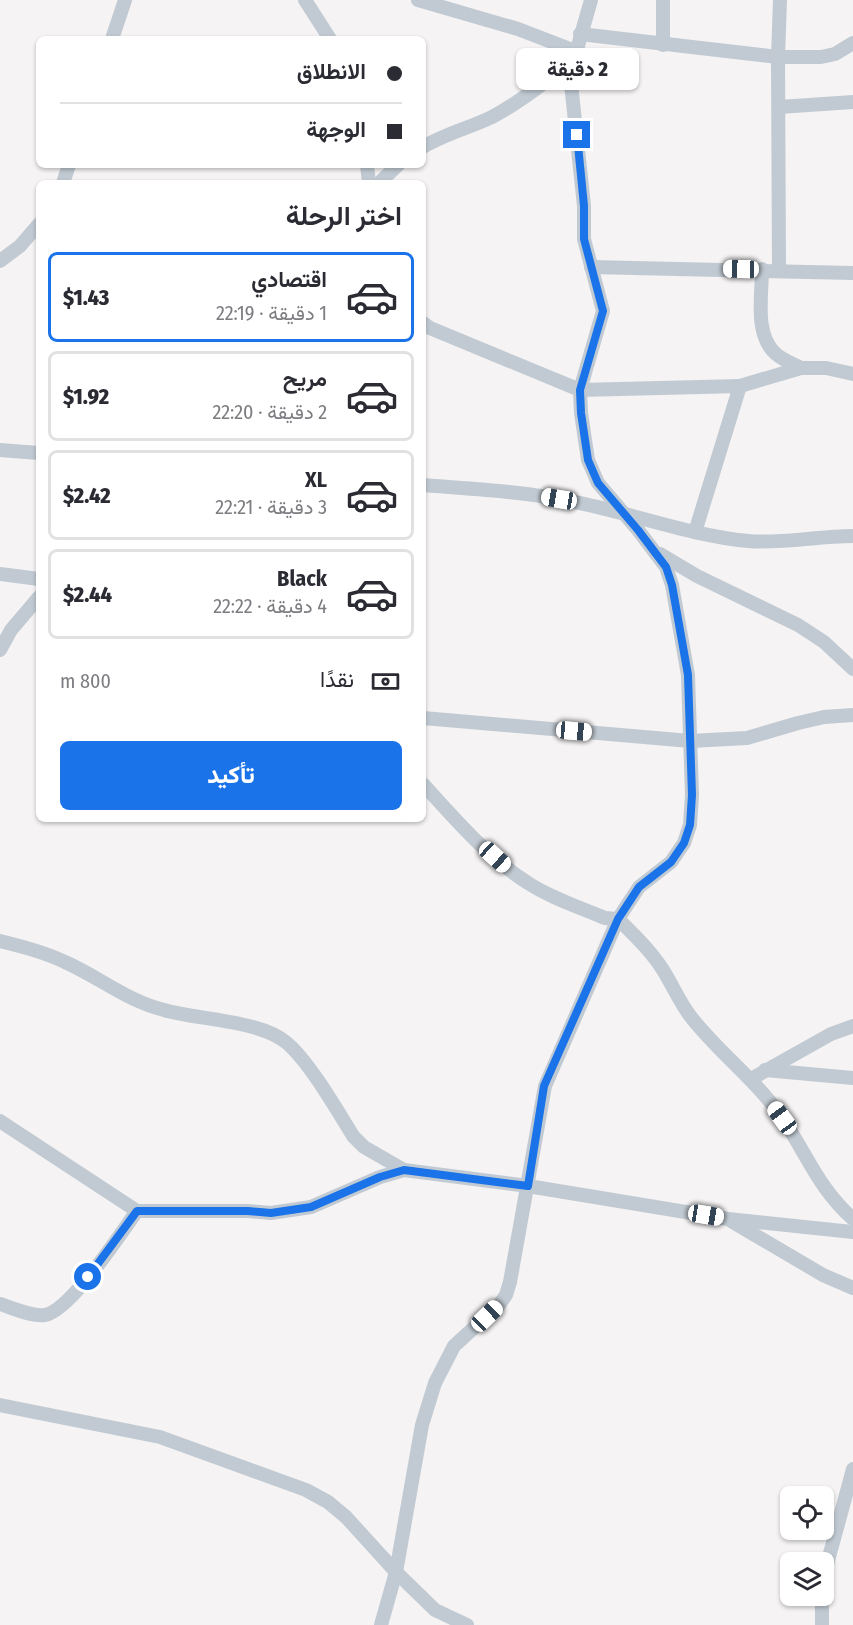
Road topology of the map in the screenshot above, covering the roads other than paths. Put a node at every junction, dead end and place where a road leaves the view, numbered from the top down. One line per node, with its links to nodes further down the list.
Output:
1 (125, 0): 8 (street)
2 (305, 0): 9 (street)
3 (418, 0): 12 (street)
4 (591, 0): 7 (street)
5 (663, 0): 11 (street)
6 (780, 0): 13 (street)
7 (580, 34): 11 (street); 12 (street)
8 (113, 36)
9 (328, 36)
10 (853, 43): 13 (street)
11 (663, 45): 13 (street)
12 (574, 56): 16 (street); 21 (street)
13 (778, 57): 15 (street)
14 (853, 102): 15 (street)
15 (778, 107): 23 (street)
16 (426, 145)
17 (395, 168): 18 (street)
18 (382, 180)
19 (36, 227): 20 (street)
20 (0, 261)
21 (591, 267): 22 (street); 29 (street)
22 (762, 269): 23 (street); 26 (street)
23 (779, 270): 24 (street)
24 (853, 273)
25 (426, 325): 29 (street)
26 (801, 368): 27 (street); 28 (street)
27 (853, 374)
28 (740, 386): 29 (street); 34 (street)
29 (580, 390): 33 (street)
30 (4, 448): 31 (street)
31 (36, 449)
32 (426, 485): 33 (street)
33 (625, 514): 34 (street); 36 (street)
34 (695, 532): 35 (street)
35 (853, 536)
36 (653, 550): 41 (street); 44 (street)
37 (0, 574): 38 (street)
38 (36, 579)
39 (36, 601): 40 (street)
40 (0, 650)
41 (853, 669)
42 (853, 715): 44 (street)
43 (426, 718): 44 (street)
44 (690, 741): 46 (street)
45 (426, 787): 46 (street)
46 (618, 919): 51 (street); 54 (street)
47 (0, 941): 53 (street)
48 (853, 1026): 49 (street)
49 (765, 1070): 50 (street); 51 (street)
50 (853, 1077)
51 (751, 1079): 57 (street)
52 (0, 1121): 55 (street)
53 (404, 1170): 54 (street); 55 (street)
54 (528, 1186): 56 (street); 65 (street)
55 (137, 1211): 60 (street)
56 (728, 1219): 58 (street); 59 (street)
57 (853, 1219)
58 (853, 1232)
59 (853, 1288)
60 (0, 1304)
61 (0, 1405): 65 (street)
62 (853, 1469): 63 (street)
63 (848, 1510): 64 (street)
64 (832, 1552)
65 (396, 1572): 67 (street); 68 (street)
66 (822, 1606): 69 (street)
67 (381, 1625)
68 (467, 1625)
69 (822, 1625)

